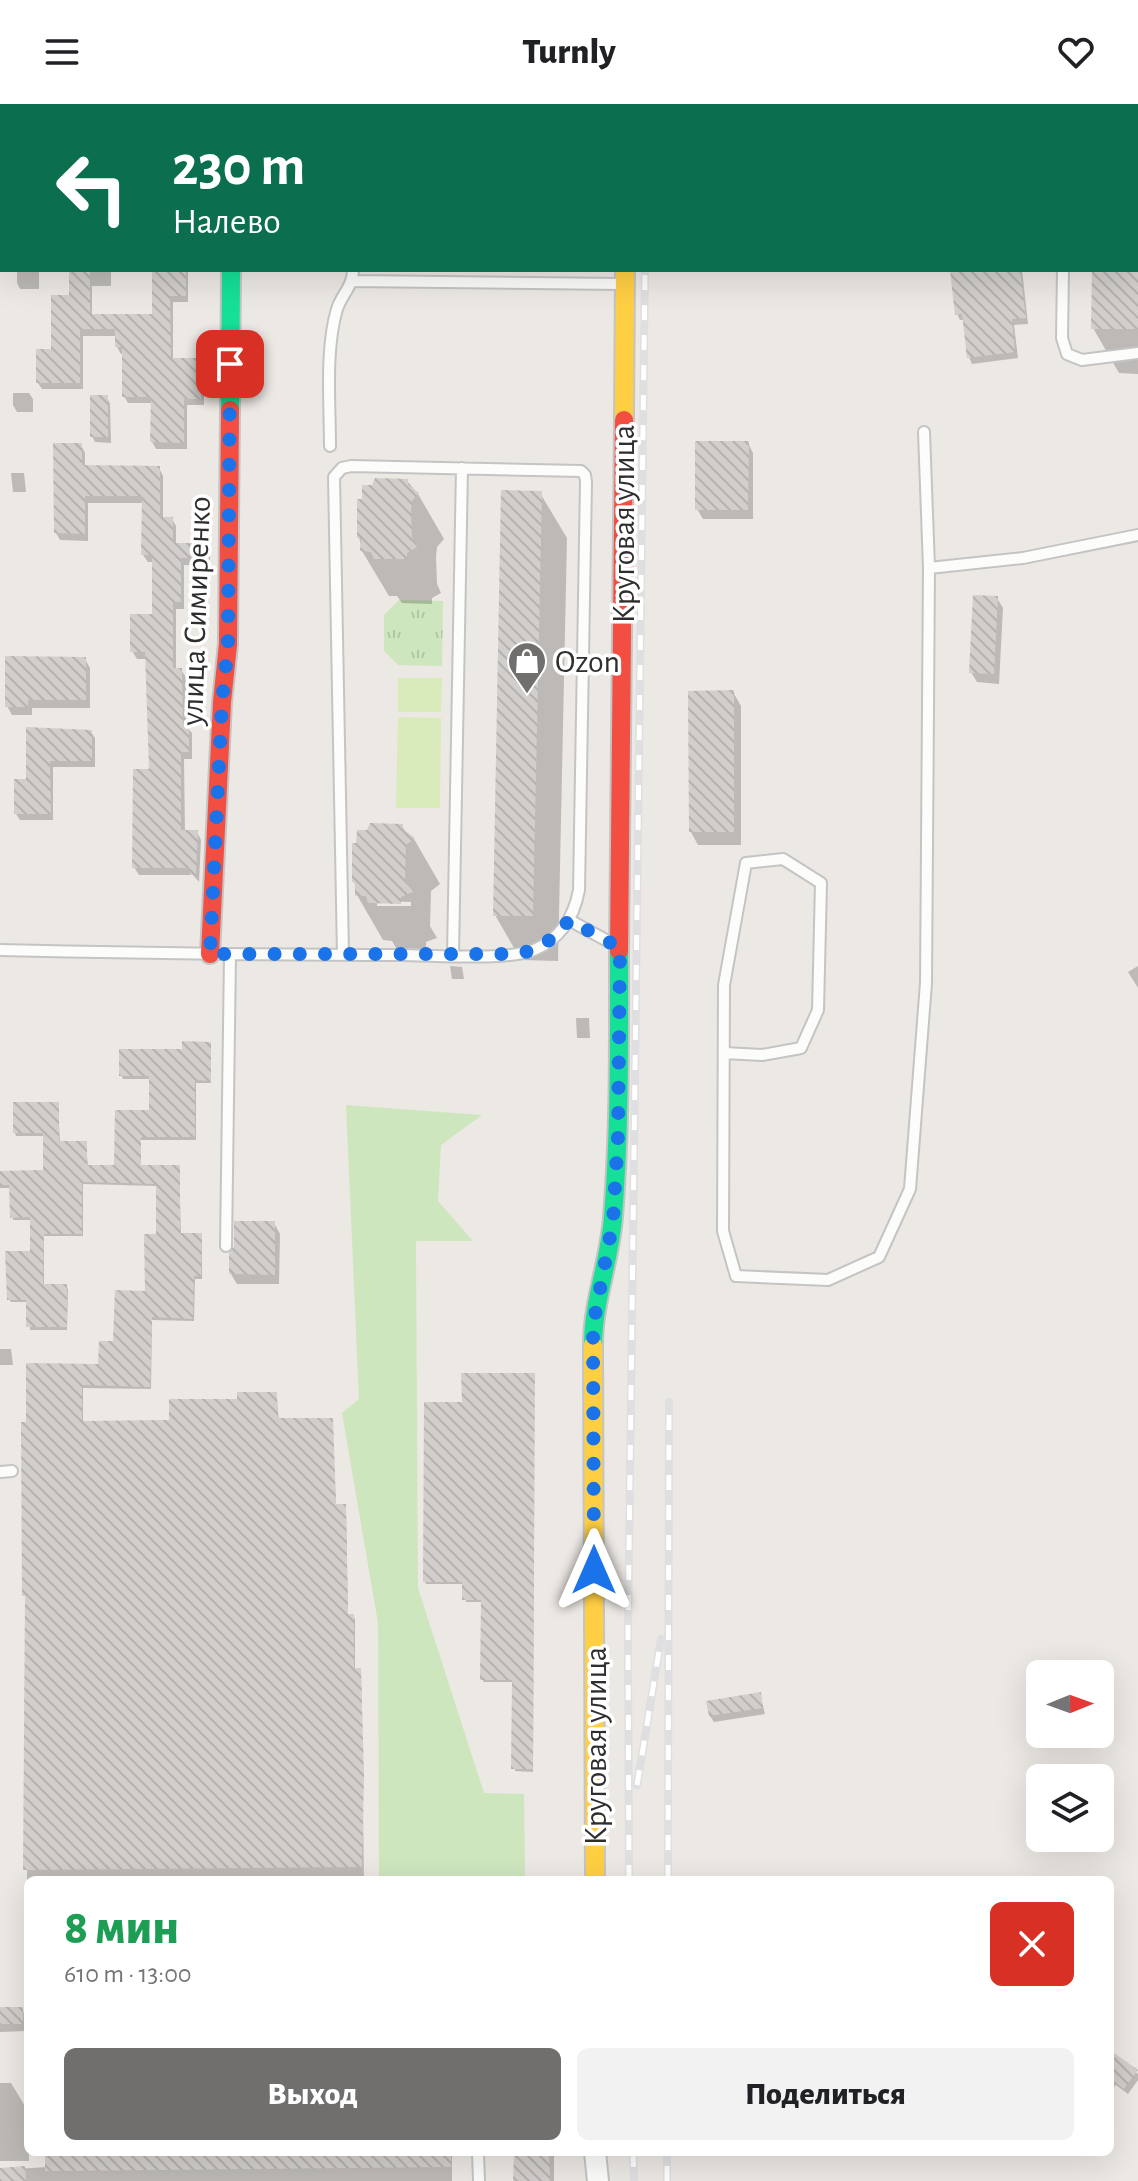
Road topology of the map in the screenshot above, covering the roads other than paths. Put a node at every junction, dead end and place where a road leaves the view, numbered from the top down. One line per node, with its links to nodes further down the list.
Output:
1 (231, 272): 16 (street, улица Симиренко)
2 (585, 272): 6 (lane)
3 (1063, 272): 7 (lane)
4 (353, 275): 6 (lane); 9 (lane)
5 (625, 277): 6 (lane); 14 (street, Круговая улица)
6 (585, 284)
7 (1138, 353)
8 (924, 432): 12 (lane)
9 (330, 446)
10 (462, 468): 13 (lane); 18 (lane); 19 (lane)
11 (1138, 535): 12 (lane)
12 (929, 568): 20 (lane)
13 (569, 920): 14 (lane); 19 (lane)
14 (620, 948): 24 (street, Круговая улица)
15 (0, 950): 16 (lane)
16 (210, 954): 17 (lane)
17 (230, 955): 18 (lane); 21 (lane)
18 (343, 955): 19 (lane)
19 (453, 955)
20 (724, 1053): 20 (lane)
21 (226, 1246)
22 (12, 1471): 23 (lane)
23 (0, 1472)
24 (595, 1876)
25 (478, 2156): 27 (lane)
26 (595, 2156): 28 (street)
27 (479, 2181)
28 (598, 2181)

